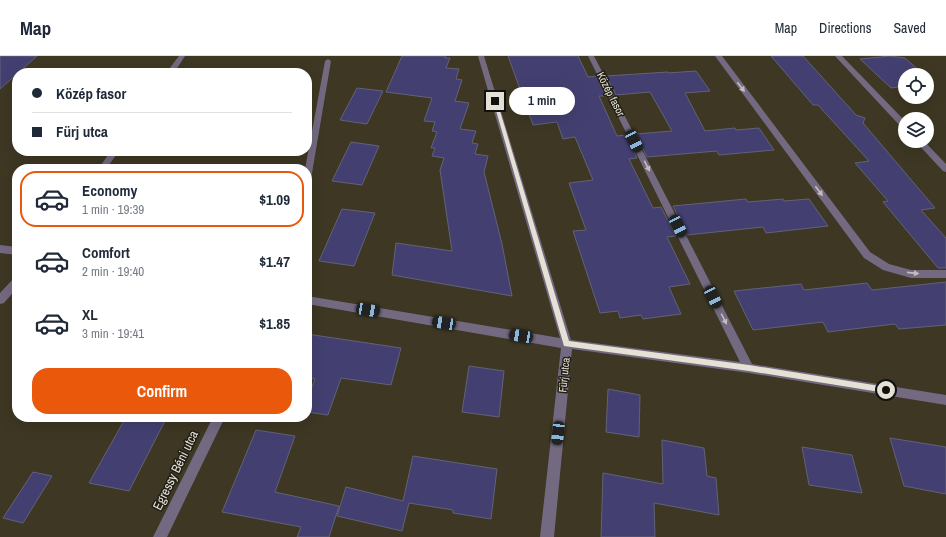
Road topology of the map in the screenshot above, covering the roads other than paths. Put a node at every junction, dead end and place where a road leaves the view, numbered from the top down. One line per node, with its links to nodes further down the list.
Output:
1 (182, 56): 7 (street)
2 (481, 56): 18 (street, Fürj utca)
3 (591, 56): 19 (street, Közép fasor, one-way to 19)
4 (718, 56): 14 (street, one-way to 14)
5 (838, 56): 8 (street)
6 (328, 61): 10 (street)
7 (174, 68)
8 (898, 119)
9 (926, 148): 11 (street)
10 (312, 151)
11 (946, 169)
12 (0, 248): 13 (street)
13 (12, 250)
14 (946, 274)
15 (12, 287): 16 (street)
16 (0, 300)
17 (312, 301): 18 (street)
18 (567, 344): 19 (street); 23 (street, Fürj utca)
19 (749, 368): 20 (street)
20 (946, 400)
21 (216, 422): 22 (street, Egressy Béni utca)
22 (160, 537)
23 (547, 537)

